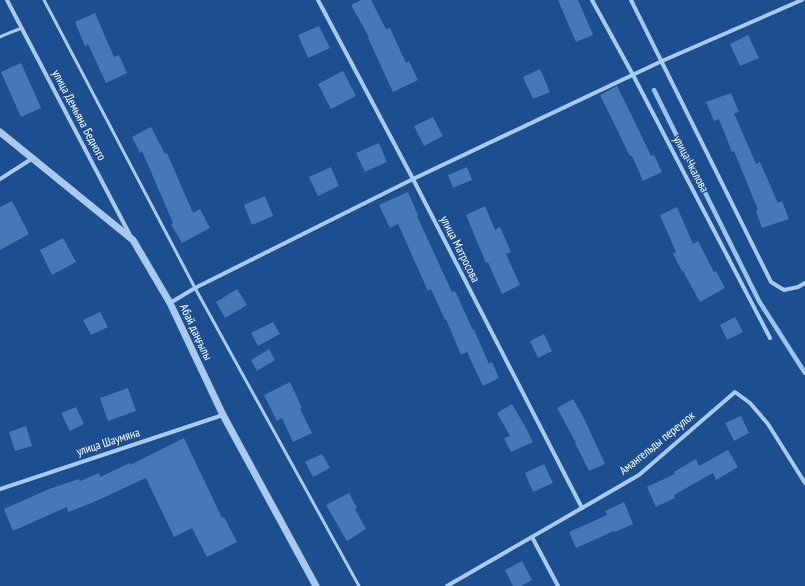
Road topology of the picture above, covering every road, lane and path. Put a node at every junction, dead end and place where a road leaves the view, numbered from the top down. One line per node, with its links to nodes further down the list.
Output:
1 (7, 0): 7 (street, улица Демьяна Бедного)
2 (44, 0): 17 (lane)
3 (318, 0): 14 (street, улица Матросова)
4 (592, 0): 10 (street, улица Чкалова)
5 (631, 0): 9 (street, улица Чкалова)
6 (802, 0): 9 (street)
7 (22, 28): 8 (lane); 15 (street, улица Демьяна Бедного)
8 (0, 37)
9 (662, 61): 10 (street); 16 (street, улица Чкалова)
10 (633, 76): 14 (street); 19 (street, улица Чкалова)
11 (0, 132): 12 (street, Абай даңғылы)
12 (33, 158): 13 (street); 15 (street, Абай даңғылы)
13 (0, 179)
14 (413, 179): 17 (street); 23 (street, улица Матросова)
15 (133, 240): 18 (street, Абай даңғылы)
16 (805, 283)
17 (195, 288): 18 (street); 26 (lane)
18 (170, 303): 20 (street, Абай даңғылы)
19 (770, 338)
20 (223, 415): 22 (street, улица Шаумяна); 25 (street, Абай даңғылы)
21 (805, 483): 23 (street, Амангельды переулок)
22 (0, 489)
23 (582, 508): 24 (street, Амангельды переулок)
24 (532, 537): 27 (street, Амангельды переулок); 28 (street)
25 (316, 586)
26 (359, 586)
27 (447, 586)
28 (558, 586)

